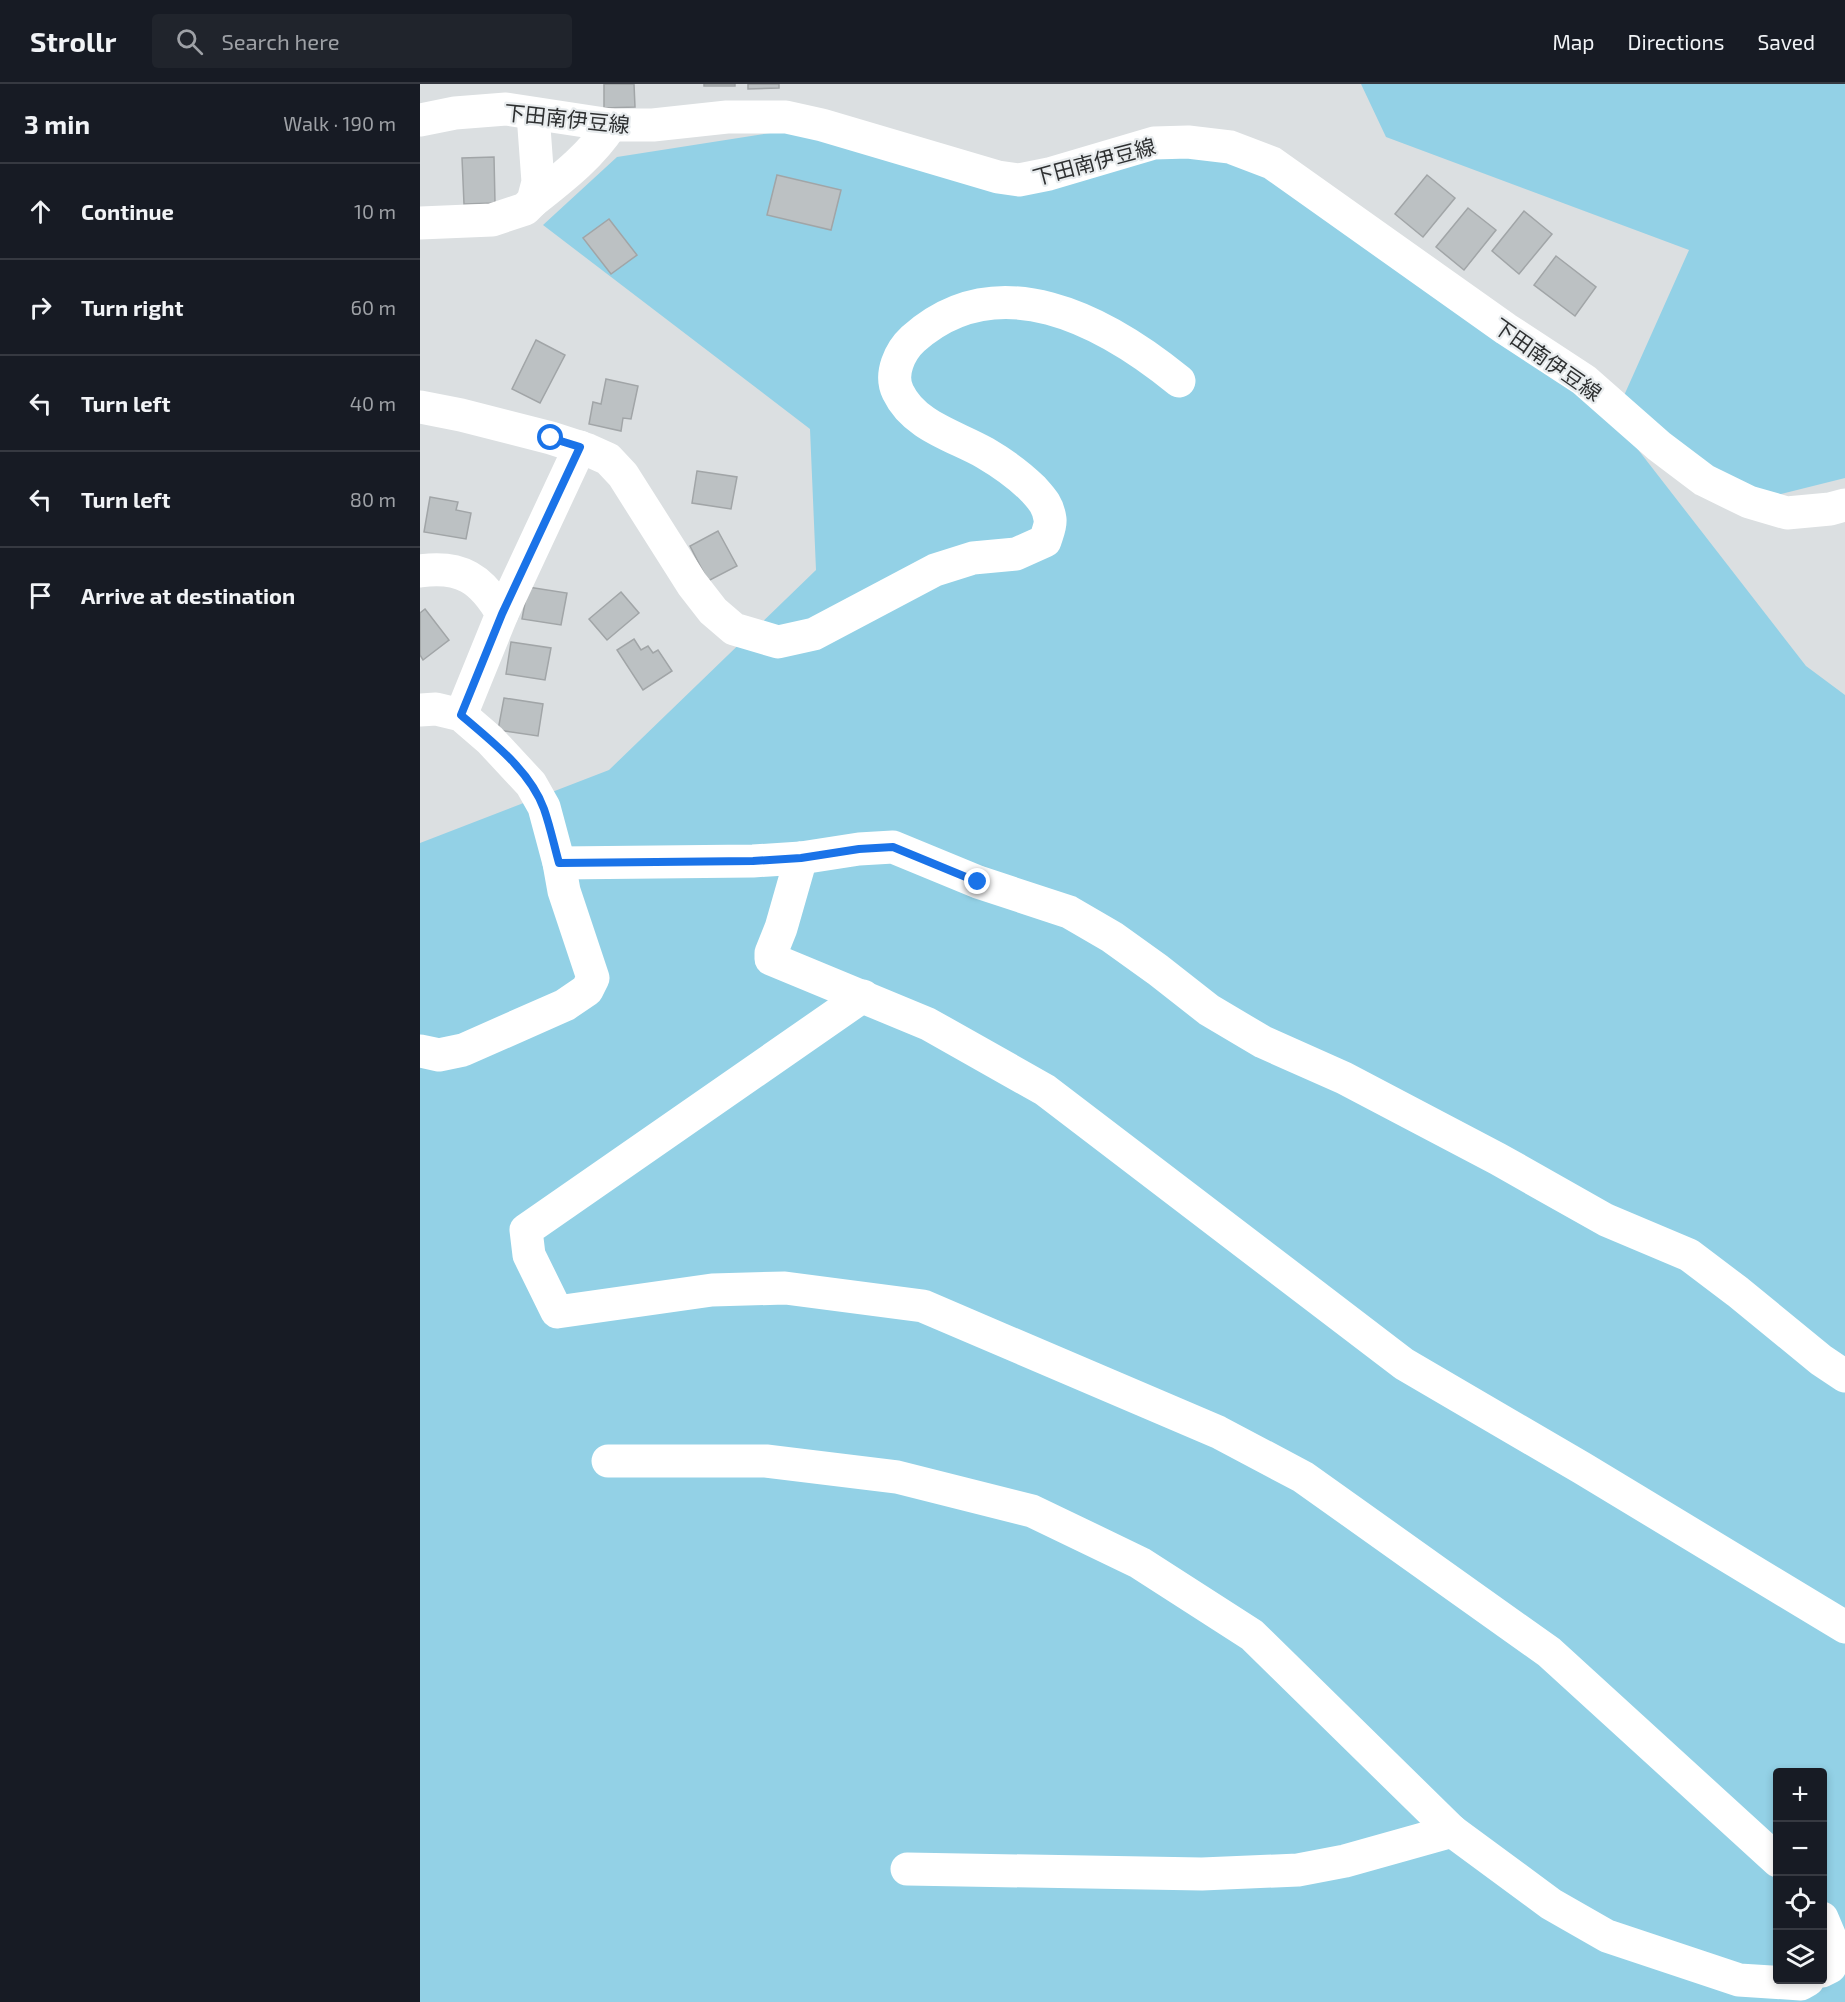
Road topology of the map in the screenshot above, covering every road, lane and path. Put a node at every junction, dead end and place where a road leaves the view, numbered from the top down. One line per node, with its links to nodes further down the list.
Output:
1 (533, 114): 2 (street, 下田南伊豆線); 3 (street, 下田南伊豆線); 4 (street)
2 (420, 120)
3 (611, 125): 4 (street); 9 (street, 下田南伊豆線)
4 (533, 201): 5 (street)
5 (420, 223)
6 (1179, 381): 8 (street)
7 (420, 407): 8 (street)
8 (580, 447): 11 (street)
9 (1845, 505)
10 (420, 571): 11 (street)
11 (502, 614): 13 (street)
12 (420, 710): 13 (street)
13 (461, 715): 15 (street)
14 (801, 858): 15 (street); 16 (street); 18 (street)
15 (559, 863): 17 (street)
16 (863, 996): 20 (street); 22 (street)
17 (420, 1052)
18 (1845, 1376)
19 (608, 1461): 21 (street)
20 (1845, 1627)
21 (1452, 1831): 23 (street); 26 (street)
22 (1773, 1857)
23 (907, 1869)
24 (1827, 1930): 25 (street)
25 (1827, 1968)
26 (1773, 1982)

